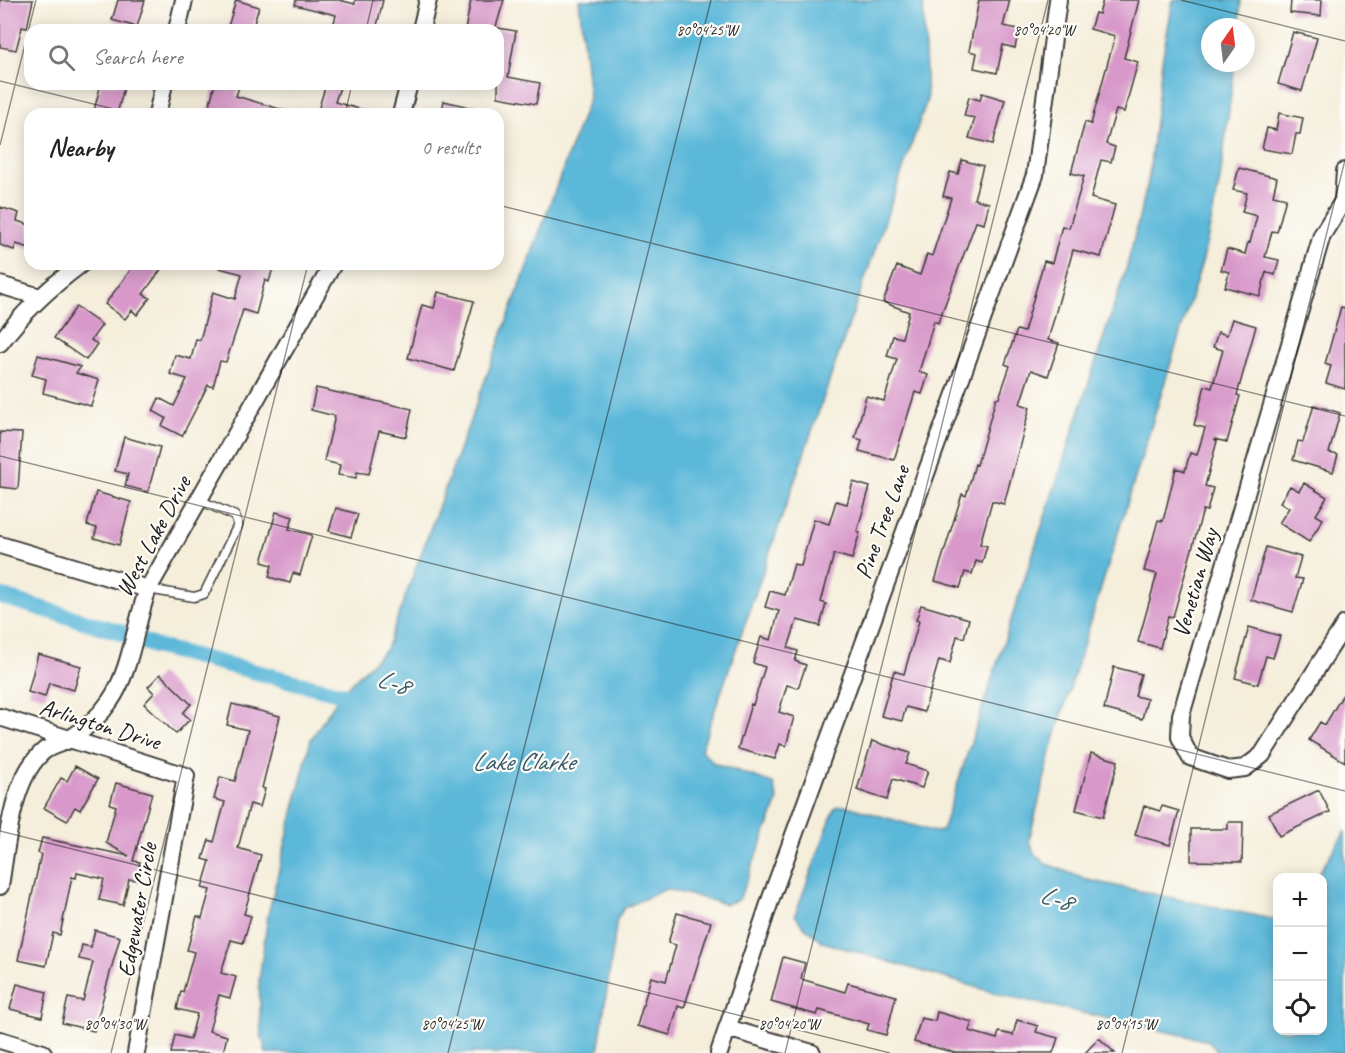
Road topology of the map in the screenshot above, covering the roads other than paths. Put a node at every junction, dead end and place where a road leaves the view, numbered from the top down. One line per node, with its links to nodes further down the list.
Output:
1 (184, 0): 4 (street)
2 (428, 0): 5 (street)
3 (1058, 0): 25 (street, Pine Tree Lane)
4 (178, 24)
5 (422, 24)
6 (163, 90): 8 (street)
7 (407, 90): 9 (street)
8 (158, 108)
9 (403, 108)
10 (1345, 171): 11 (street, Venetian Way)
11 (1344, 202): 20 (street, Venetian Way)
12 (74, 270): 15 (street)
13 (330, 270): 17 (street, West Lake Drive)
14 (0, 285): 15 (street)
15 (40, 297): 16 (street)
16 (0, 343)
17 (199, 500): 19 (street, West Lake Drive); 19 (lane)
18 (0, 545): 19 (street)
19 (148, 589): 22 (street, West Lake Drive)
20 (1345, 624)
21 (0, 717): 22 (street, Arlington Drive)
22 (69, 739): 23 (street, Arlington Drive); 24 (street, West Lake Drive)
23 (186, 776): 28 (street, Edgewater Circle)
24 (0, 886)
25 (727, 1028): 29 (street, Pine Tree Lane); 30 (street)
26 (0, 1040): 27 (street)
27 (43, 1053)
28 (136, 1053)
29 (719, 1053)
30 (812, 1053)

